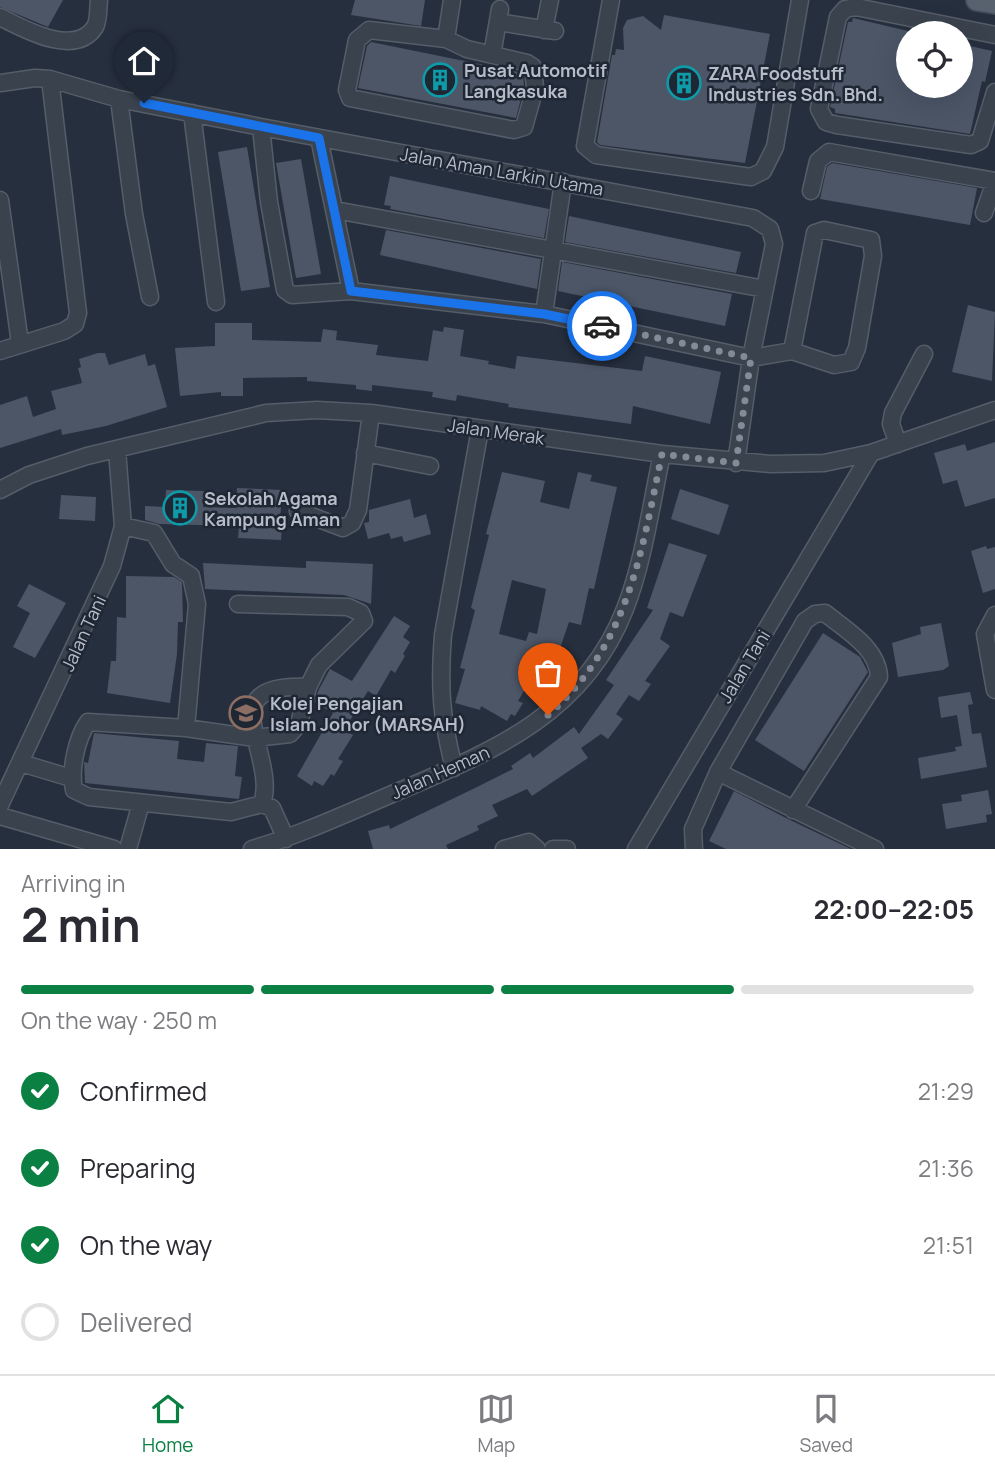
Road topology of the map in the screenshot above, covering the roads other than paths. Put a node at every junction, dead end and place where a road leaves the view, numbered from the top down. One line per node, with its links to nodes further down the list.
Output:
1 (99, 0): 8 (street)
2 (452, 0): 10 (street)
3 (550, 0): 11 (street)
4 (611, 0): 5 (street)
5 (800, 0)
6 (977, 0): 7 (main road)
7 (995, 3)
8 (0, 17)
9 (995, 35): 14 (street)
10 (446, 39): 11 (street); 11 (street)
11 (492, 55)
12 (50, 79): 13 (street, Jalan Aman Larkin Utama); 15 (street, Jalan Aman Larkin Utama); 31 (street)
13 (0, 83)
14 (995, 92)
15 (120, 99): 16 (street, Jalan Aman Larkin Utama); 28 (street)
16 (192, 113): 17 (street, Jalan Aman Larkin Utama); 29 (street)
17 (261, 127): 18 (street, Jalan Aman Larkin Utama); 27 (street)
18 (319, 138): 20 (street, Jalan Aman Larkin Utama); 23 (street)
19 (995, 181): 21 (street); 24 (street)
20 (563, 182): 25 (street); 26 (street, Jalan Aman Larkin Utama)
21 (811, 191)
22 (0, 200): 31 (street)
23 (335, 210): 25 (street); 27 (street)
24 (984, 213)
25 (553, 252): 26 (street); 30 (street)
26 (765, 289): 35 (street, Jalan Aman Larkin Utama)
27 (351, 291): 30 (street)
28 (150, 297)
29 (216, 302)
30 (544, 314): 35 (street)
31 (20, 343): 32 (street)
32 (0, 351)
33 (792, 351): 33 (street); 35 (street)
34 (924, 355): 39 (street)
35 (751, 358): 45 (street, Jalan Aman Larkin Utama)
36 (995, 410): 39 (street, Jalan Merak)
37 (371, 413): 38 (street, Jalan Merak); 40 (street, Jalan Merak); 41 (street)
38 (480, 429): 43 (street, Jalan Merak); 58 (street)
39 (898, 444): 42 (street, Jalan Merak)
40 (117, 450): 48 (street, Jalan Merak); 50 (street, Jalan Tani)
41 (365, 453): 46 (street); 49 (street)
42 (872, 453): 44 (street, Jalan Merak); 47 (street, Jalan Tani)
43 (662, 454): 45 (street, Jalan Merak); 58 (street, Jalan Heman)
44 (840, 460): 45 (street, Jalan Merak); 47 (street)
45 (736, 463)
46 (430, 466)
47 (853, 484): 74 (street, Jalan Tani)
48 (0, 490)
49 (298, 511)
50 (123, 526): 55 (street); 57 (street, Jalan Tani)
51 (239, 604): 53 (street)
52 (995, 615): 54 (street)
53 (308, 687): 56 (street); 56 (street)
54 (995, 690)
55 (186, 728): 56 (street); 60 (street)
56 (255, 738): 62 (street)
57 (21, 763): 60 (street); 63 (street, Jalan Tani)
58 (454, 768): 66 (street, Jalan Heman)
59 (719, 772): 64 (street); 64 (street); 75 (street)
60 (71, 778): 61 (street)
61 (141, 803): 62 (street); 68 (street)
62 (262, 804): 66 (street)
63 (0, 805)
64 (793, 810): 76 (street)
65 (0, 816): 67 (street)
66 (286, 839): 69 (street, Jalan Heman)
67 (114, 849)
68 (128, 849)
69 (252, 849)
70 (504, 849): 71 (street)
71 (537, 849)
72 (553, 849): 73 (street)
73 (567, 849)
74 (636, 849)
75 (695, 849)
76 (875, 849)

